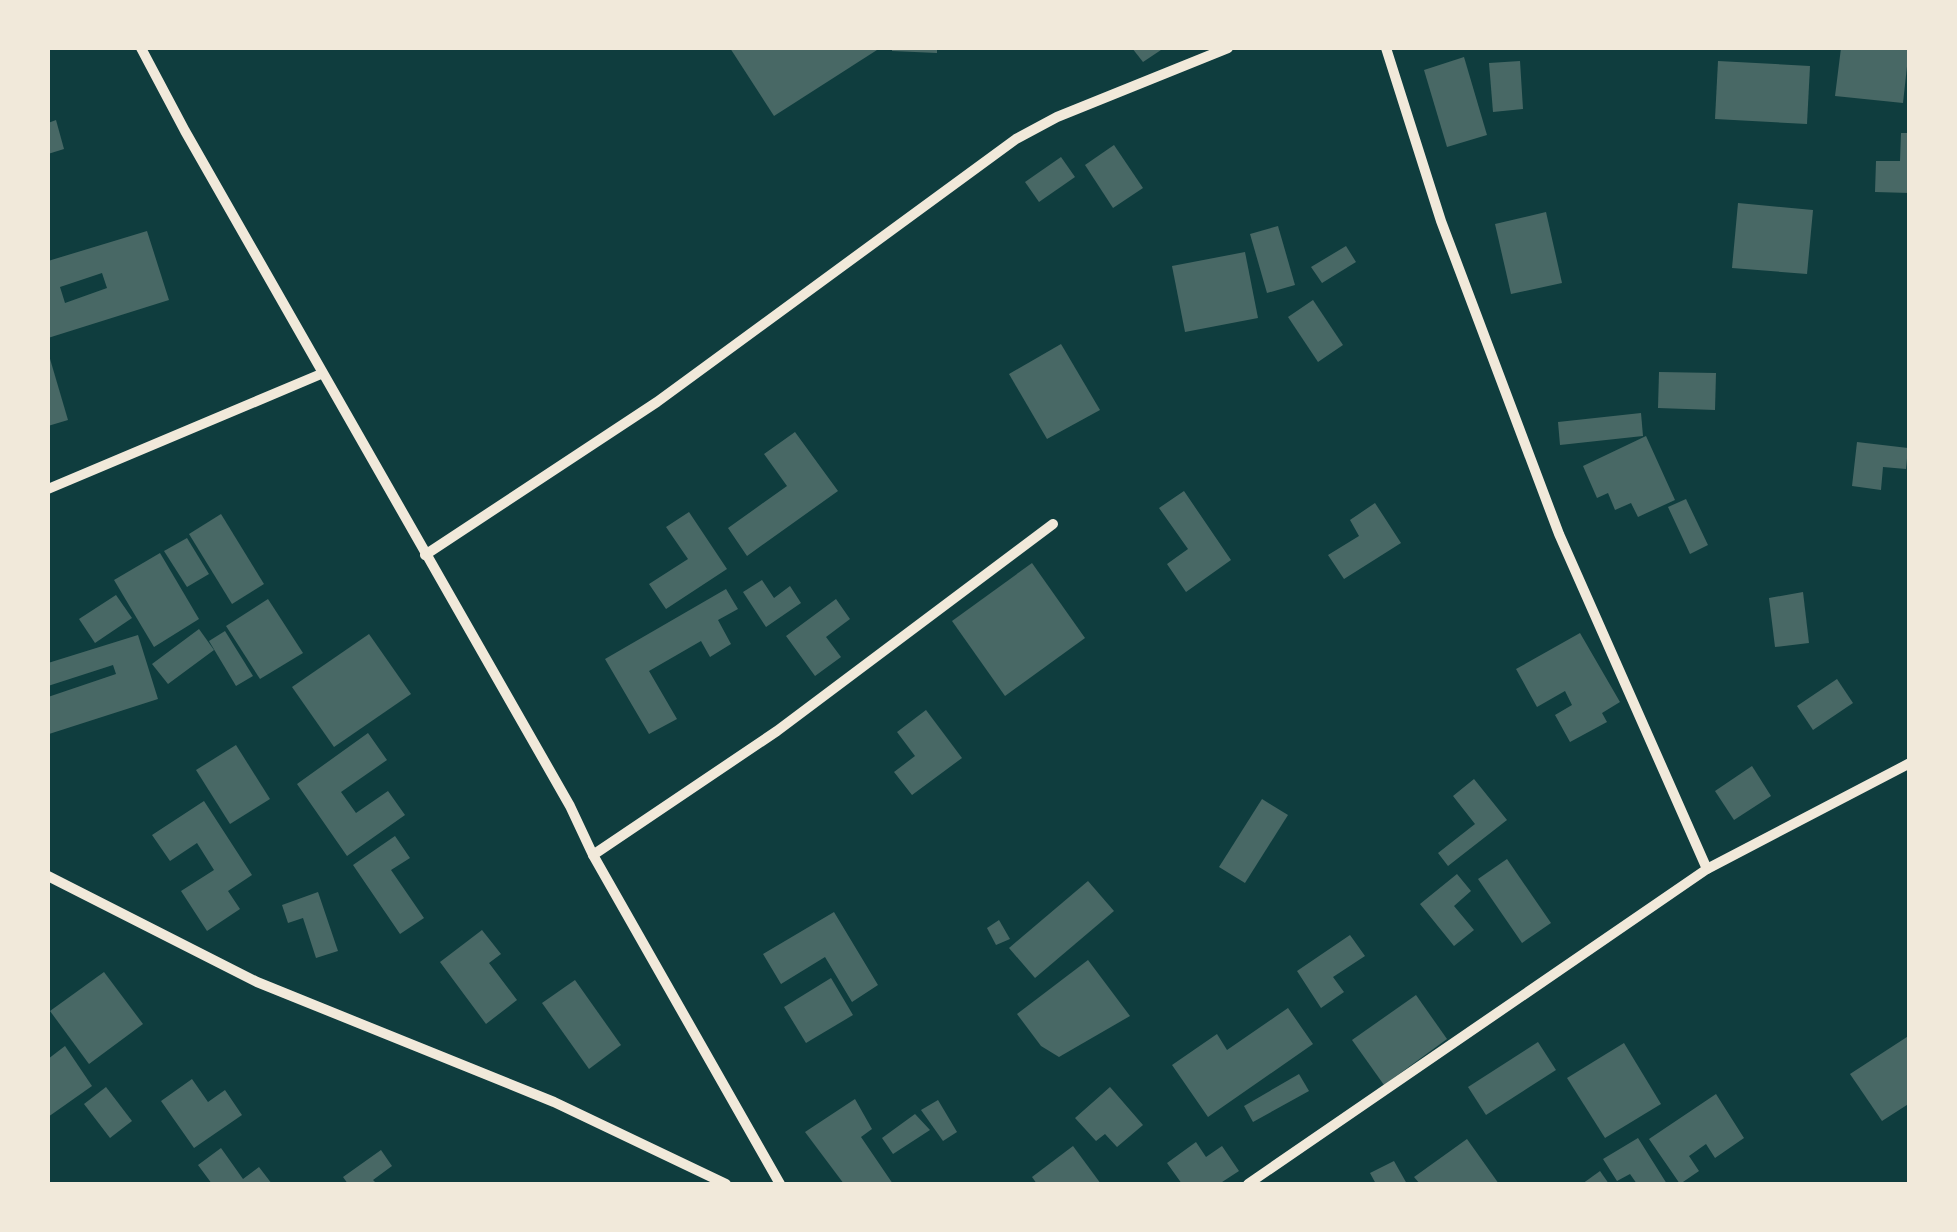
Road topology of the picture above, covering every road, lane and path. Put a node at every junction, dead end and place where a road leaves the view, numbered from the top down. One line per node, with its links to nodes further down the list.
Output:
1 (141, 48): 4 (street)
2 (1228, 48): 7 (street)
3 (1386, 48): 10 (street)
4 (321, 374): 5 (street); 7 (street)
5 (48, 489)
6 (1053, 524): 9 (street)
7 (425, 555): 9 (street)
8 (1910, 762): 10 (street)
9 (594, 855): 13 (street)
10 (1707, 870): 14 (street)
11 (48, 876): 12 (street)
12 (726, 1184)
13 (780, 1184)
14 (1248, 1184)

